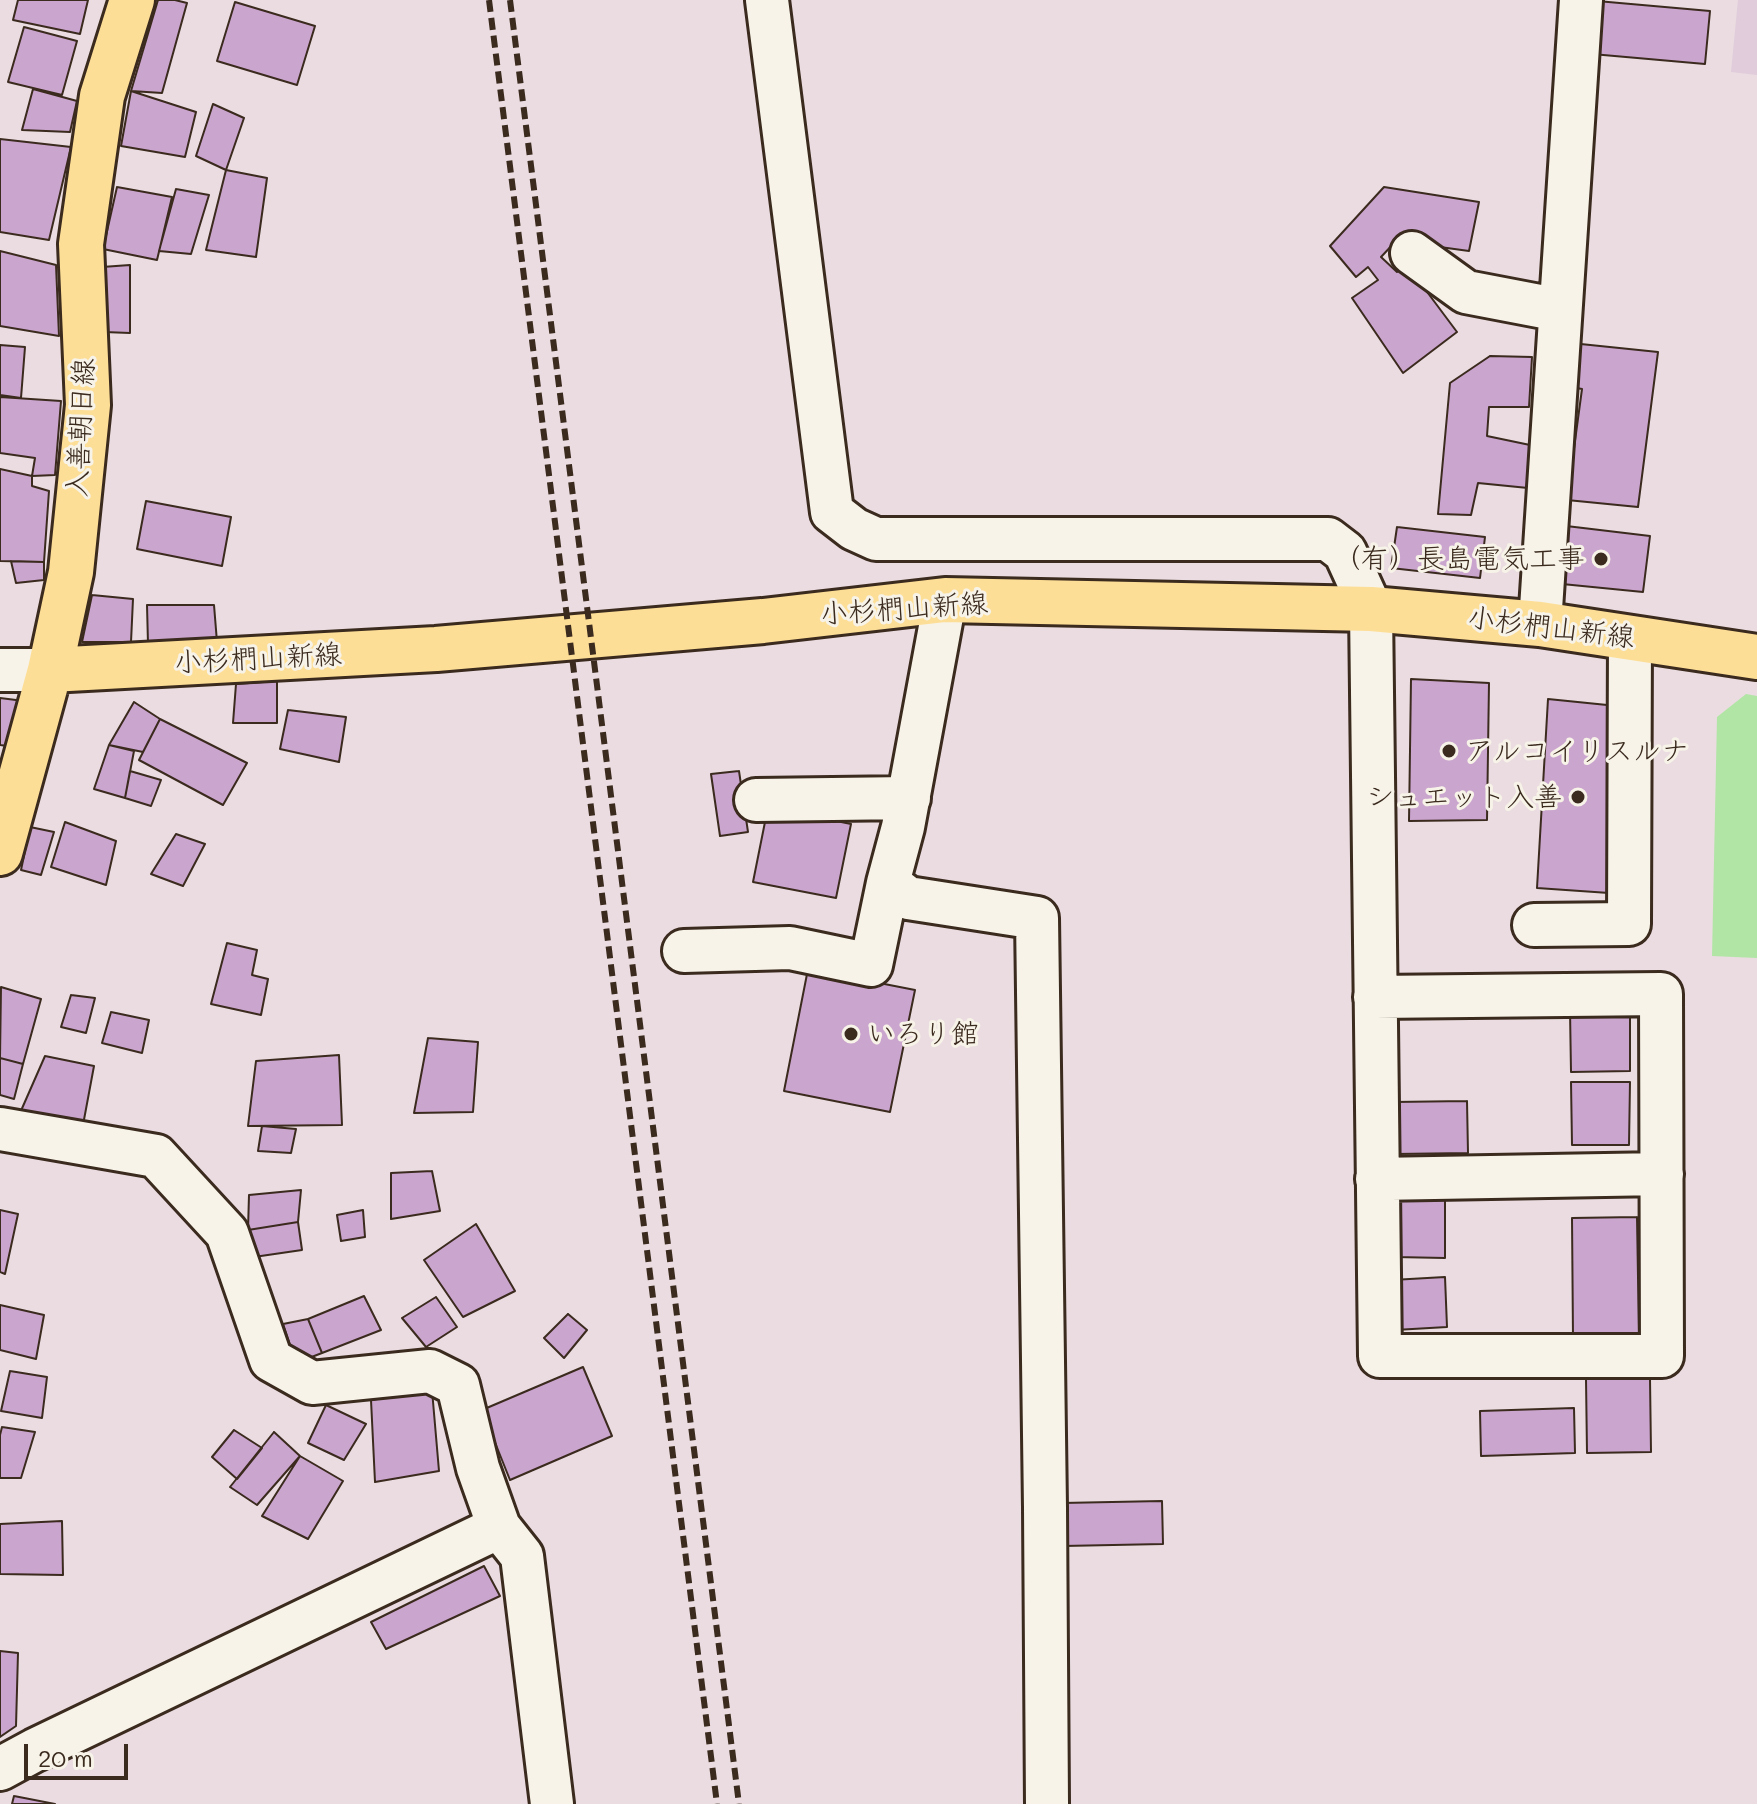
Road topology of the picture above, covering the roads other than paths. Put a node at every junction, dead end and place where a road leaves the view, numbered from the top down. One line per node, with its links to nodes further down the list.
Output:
1 (132, 0): 12 (main road, 入善朝日線)
2 (767, 0): 7 (street)
3 (1581, 0): 5 (street)
4 (1412, 253): 5 (street)
5 (1560, 310): 8 (street)
6 (945, 600): 7 (main road, 小杉椚山新線); 12 (main road, 小杉椚山新線); 13 (street)
7 (1371, 609): 8 (main road, 小杉椚山新線); 19 (street)
8 (1540, 624): 9 (main road, 小杉椚山新線)
9 (1630, 638): 10 (main road, 小杉椚山新線); 17 (street)
10 (1757, 657)
11 (0, 670): 12 (street)
12 (50, 670): 15 (main road, 入善朝日線)
13 (909, 798): 14 (street); 16 (street)
14 (756, 800)
15 (0, 853)
16 (888, 883): 18 (street); 26 (street)
17 (1534, 925)
18 (684, 951)
19 (1375, 997): 21 (street); 22 (street)
20 (0, 1129): 23 (street)
21 (1662, 1174): 22 (street); 22 (street)
22 (1377, 1179)
23 (499, 1527): 24 (street); 25 (street)
24 (0, 1769)
25 (552, 1804)
26 (1047, 1804)

